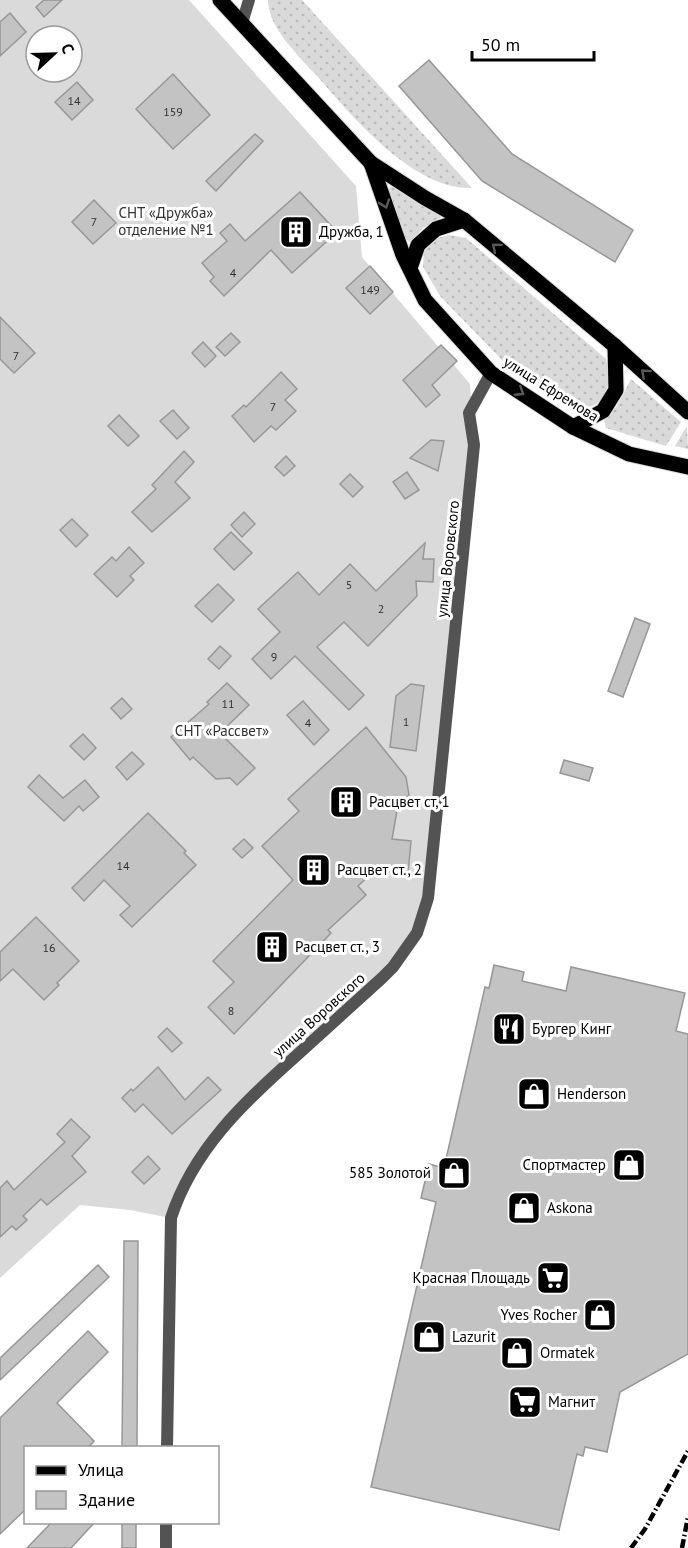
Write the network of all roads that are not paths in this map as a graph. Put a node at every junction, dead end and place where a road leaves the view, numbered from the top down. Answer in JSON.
{"nodes":[{"id":1,"x":220,"y":0,"type":"edge"},
{"id":2,"x":249,"y":0,"type":"edge"},
{"id":3,"x":242,"y":23,"type":"junction"},
{"id":4,"x":371,"y":163,"type":"junction"},
{"id":5,"x":464,"y":220,"type":"junction"},
{"id":6,"x":410,"y":268,"type":"junction"},
{"id":7,"x":615,"y":346,"type":"junction"},
{"id":8,"x":491,"y":373,"type":"junction"},
{"id":9,"x":688,"y":412,"type":"edge"},
{"id":10,"x":573,"y":427,"type":"junction"},
{"id":11,"x":688,"y":467,"type":"edge"},
{"id":12,"x":167,"y":1446,"type":"edge"},
{"id":13,"x":166,"y":1524,"type":"edge"},
{"id":14,"x":166,"y":1548,"type":"edge"}],
"edges":[{"from":1,"to":3,"type":"main road","name":"улица Ефремова"},
{"from":2,"to":3,"type":"street"},
{"from":3,"to":4,"type":"main road","name":"улица Ефремова"},
{"from":4,"to":5,"type":"main road","name":"улица Ефремова"},
{"from":4,"to":6,"type":"main road","name":"улица Ефремова","one_way":true},
{"from":5,"to":6,"type":"main road"},
{"from":7,"to":5,"type":"main road","name":"улица Ефремова","one_way":true},
{"from":6,"to":8,"type":"main road","name":"улица Ефремова"},
{"from":9,"to":7,"type":"main road","name":"улица Ефремова","one_way":true},
{"from":7,"to":10,"type":"main road"},
{"from":8,"to":10,"type":"main road","name":"улица Ефремова","one_way":true},
{"from":8,"to":12,"type":"street","name":"улица Воровского"},
{"from":10,"to":11,"type":"main road","name":"улица Ефремова"},
{"from":13,"to":14,"type":"street"}]}
